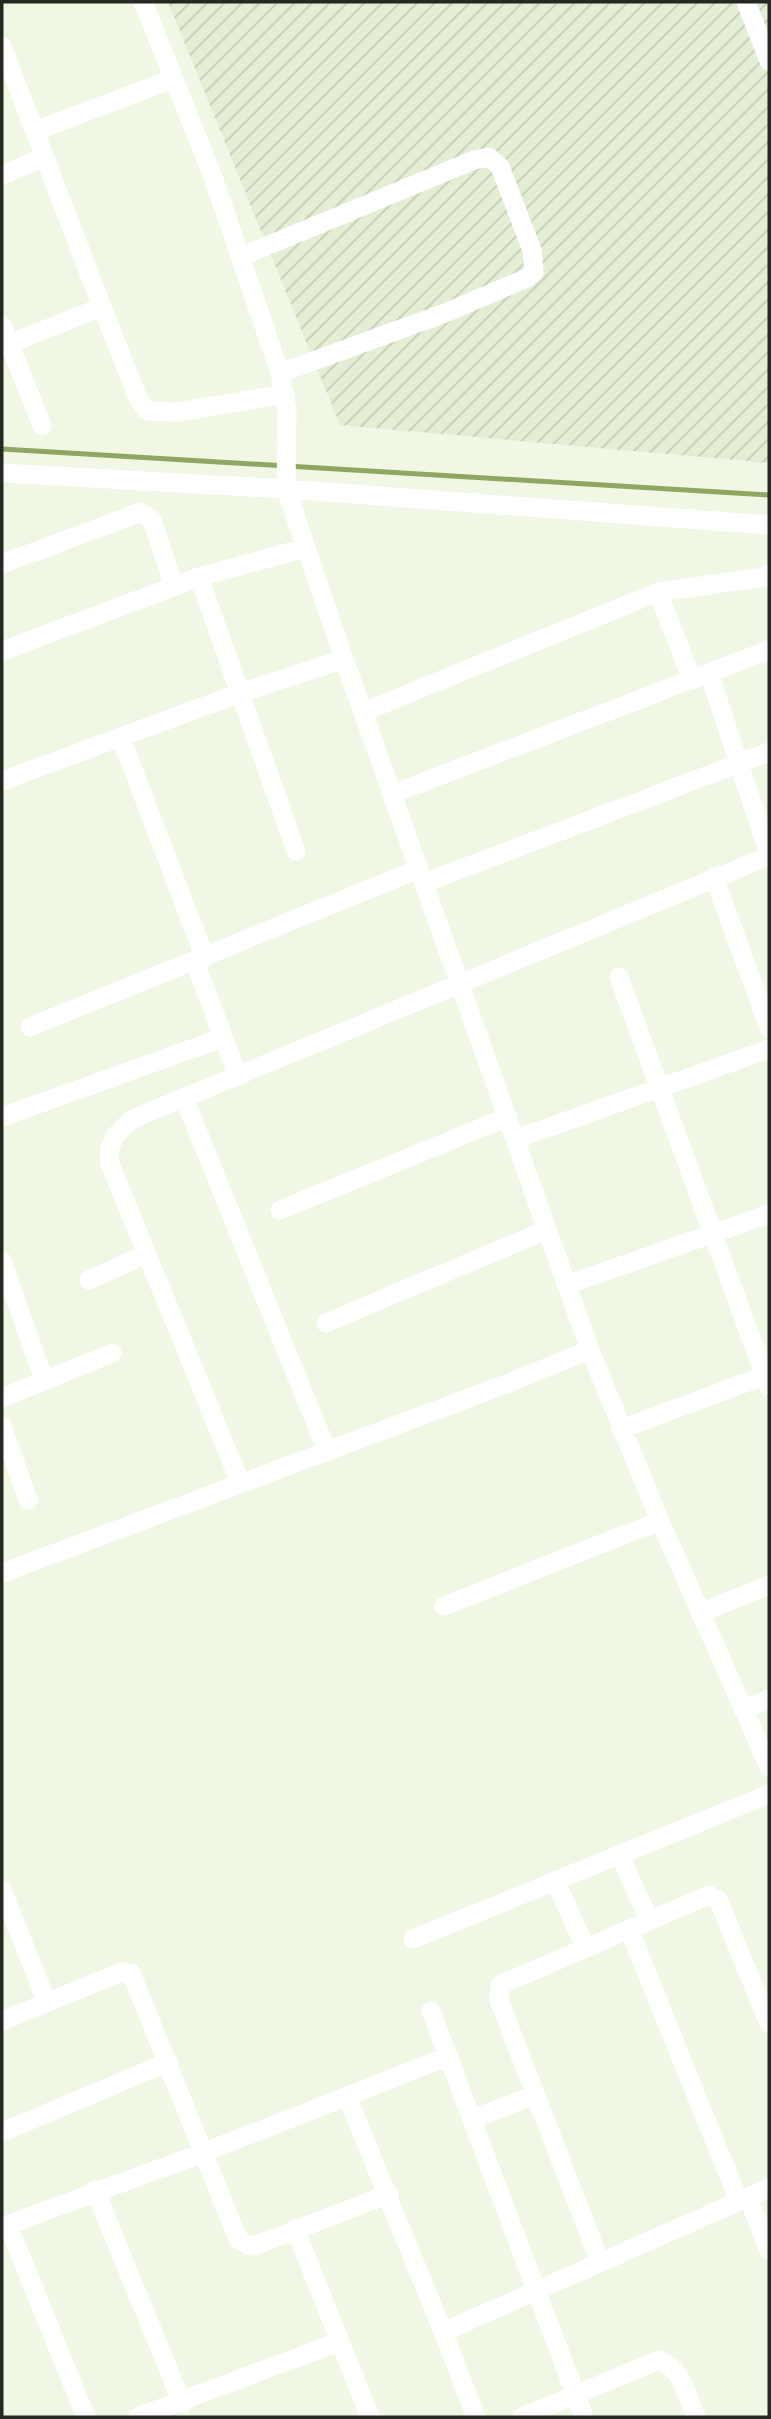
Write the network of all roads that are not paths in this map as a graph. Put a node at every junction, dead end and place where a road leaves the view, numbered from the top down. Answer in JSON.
{"nodes":[{"id":1,"x":144,"y":2,"type":"edge"},
{"id":2,"x":746,"y":2,"type":"edge"},
{"id":3,"x":2,"y":46,"type":"edge"},
{"id":4,"x":769,"y":61,"type":"edge"},
{"id":5,"x":173,"y":79,"type":"junction"},
{"id":6,"x":35,"y":131,"type":"junction"},
{"id":7,"x":44,"y":157,"type":"junction"},
{"id":8,"x":2,"y":175,"type":"edge"},
{"id":9,"x":240,"y":257,"type":"junction"},
{"id":10,"x":102,"y":307,"type":"junction"},
{"id":11,"x":2,"y":325,"type":"edge"},
{"id":12,"x":6,"y":346,"type":"edge"},
{"id":13,"x":280,"y":373,"type":"junction"},
{"id":14,"x":285,"y":394,"type":"junction"},
{"id":15,"x":42,"y":426,"type":"dead end"},
{"id":16,"x":2,"y":473,"type":"edge"},
{"id":17,"x":286,"y":485,"type":"junction"},
{"id":18,"x":769,"y":526,"type":"edge"},
{"id":19,"x":304,"y":548,"type":"junction"},
{"id":20,"x":2,"y":564,"type":"edge"},
{"id":21,"x":199,"y":577,"type":"junction"},
{"id":22,"x":768,"y":580,"type":"edge"},
{"id":23,"x":174,"y":586,"type":"junction"},
{"id":24,"x":658,"y":593,"type":"junction"},
{"id":25,"x":769,"y":650,"type":"edge"},
{"id":26,"x":2,"y":651,"type":"edge"},
{"id":27,"x":344,"y":659,"type":"junction"},
{"id":28,"x":701,"y":676,"type":"junction"},
{"id":29,"x":240,"y":693,"type":"junction"},
{"id":30,"x":363,"y":712,"type":"junction"},
{"id":31,"x":121,"y":738,"type":"junction"},
{"id":32,"x":769,"y":752,"type":"edge"},
{"id":33,"x":739,"y":763,"type":"junction"},
{"id":34,"x":2,"y":781,"type":"edge"},
{"id":35,"x":392,"y":794,"type":"junction"},
{"id":36,"x":296,"y":851,"type":"dead end"},
{"id":37,"x":769,"y":855,"type":"edge"},
{"id":38,"x":422,"y":876,"type":"junction"},
{"id":39,"x":713,"y":877,"type":"junction"},
{"id":40,"x":200,"y":960,"type":"junction"},
{"id":41,"x":619,"y":977,"type":"dead end"},
{"id":42,"x":460,"y":983,"type":"junction"},
{"id":43,"x":30,"y":1027,"type":"dead end"},
{"id":44,"x":769,"y":1028,"type":"edge"},
{"id":45,"x":222,"y":1038,"type":"junction"},
{"id":46,"x":769,"y":1049,"type":"edge"},
{"id":47,"x":238,"y":1076,"type":"junction"},
{"id":48,"x":657,"y":1087,"type":"junction"},
{"id":49,"x":184,"y":1098,"type":"junction"},
{"id":50,"x":2,"y":1117,"type":"edge"},
{"id":51,"x":508,"y":1118,"type":"junction"},
{"id":52,"x":516,"y":1139,"type":"junction"},
{"id":53,"x":280,"y":1210,"type":"dead end"},
{"id":54,"x":769,"y":1214,"type":"edge"},
{"id":55,"x":546,"y":1230,"type":"junction"},
{"id":56,"x":713,"y":1235,"type":"junction"},
{"id":57,"x":146,"y":1254,"type":"junction"},
{"id":58,"x":2,"y":1261,"type":"edge"},
{"id":59,"x":89,"y":1280,"type":"dead end"},
{"id":60,"x":566,"y":1285,"type":"junction"},
{"id":61,"x":326,"y":1323,"type":"dead end"},
{"id":62,"x":590,"y":1349,"type":"junction"},
{"id":63,"x":112,"y":1353,"type":"dead end"},
{"id":64,"x":768,"y":1379,"type":"edge"},
{"id":65,"x":44,"y":1380,"type":"junction"},
{"id":66,"x":2,"y":1398,"type":"edge"},
{"id":67,"x":2,"y":1426,"type":"edge"},
{"id":68,"x":621,"y":1429,"type":"junction"},
{"id":69,"x":327,"y":1451,"type":"junction"},
{"id":70,"x":240,"y":1482,"type":"junction"},
{"id":71,"x":28,"y":1500,"type":"dead end"},
{"id":72,"x":660,"y":1521,"type":"junction"},
{"id":73,"x":2,"y":1573,"type":"edge"},
{"id":74,"x":769,"y":1586,"type":"edge"},
{"id":75,"x":444,"y":1606,"type":"dead end"},
{"id":76,"x":699,"y":1613,"type":"junction"},
{"id":77,"x":769,"y":1699,"type":"edge"},
{"id":78,"x":743,"y":1710,"type":"junction"},
{"id":79,"x":769,"y":1768,"type":"edge"},
{"id":80,"x":769,"y":1794,"type":"edge"},
{"id":81,"x":620,"y":1855,"type":"junction"},
{"id":82,"x":555,"y":1880,"type":"junction"},
{"id":83,"x":2,"y":1890,"type":"edge"},
{"id":84,"x":649,"y":1920,"type":"junction"},
{"id":85,"x":629,"y":1929,"type":"junction"},
{"id":86,"x":413,"y":1939,"type":"dead end"},
{"id":87,"x":585,"y":1947,"type":"junction"},
{"id":88,"x":47,"y":2003,"type":"junction"},
{"id":89,"x":432,"y":2011,"type":"dead end"},
{"id":90,"x":2,"y":2021,"type":"edge"},
{"id":91,"x":769,"y":2024,"type":"edge"},
{"id":92,"x":449,"y":2056,"type":"junction"},
{"id":93,"x":169,"y":2062,"type":"junction"},
{"id":94,"x":536,"y":2095,"type":"junction"},
{"id":95,"x":347,"y":2096,"type":"junction"},
{"id":96,"x":474,"y":2118,"type":"junction"},
{"id":97,"x":2,"y":2132,"type":"edge"},
{"id":98,"x":205,"y":2152,"type":"junction"},
{"id":99,"x":769,"y":2188,"type":"edge"},
{"id":100,"x":95,"y":2190,"type":"junction"},
{"id":101,"x":389,"y":2194,"type":"junction"},
{"id":102,"x":743,"y":2199,"type":"junction"},
{"id":103,"x":5,"y":2226,"type":"edge"},
{"id":104,"x":295,"y":2228,"type":"junction"},
{"id":105,"x":769,"y":2250,"type":"edge"},
{"id":106,"x":600,"y":2262,"type":"junction"},
{"id":107,"x":539,"y":2291,"type":"junction"},
{"id":108,"x":443,"y":2332,"type":"junction"},
{"id":109,"x":339,"y":2342,"type":"junction"},
{"id":110,"x":576,"y":2395,"type":"junction"},
{"id":111,"x":182,"y":2403,"type":"junction"},
{"id":112,"x":86,"y":2417,"type":"edge"},
{"id":113,"x":138,"y":2417,"type":"edge"},
{"id":114,"x":370,"y":2417,"type":"edge"},
{"id":115,"x":476,"y":2417,"type":"edge"},
{"id":116,"x":522,"y":2417,"type":"edge"},
{"id":117,"x":584,"y":2417,"type":"edge"},
{"id":118,"x":696,"y":2417,"type":"edge"}],
"edges":[{"from":1,"to":5,"type":"street"},
{"from":2,"to":4,"type":"street"},
{"from":3,"to":6,"type":"street"},
{"from":5,"to":6,"type":"street"},
{"from":5,"to":9,"type":"street"},
{"from":6,"to":7,"type":"street"},
{"from":7,"to":8,"type":"street"},
{"from":7,"to":10,"type":"street"},
{"from":9,"to":13,"type":"street"},
{"from":9,"to":13,"type":"street"},
{"from":10,"to":12,"type":"street"},
{"from":10,"to":14,"type":"street"},
{"from":11,"to":12,"type":"street"},
{"from":12,"to":15,"type":"street"},
{"from":13,"to":14,"type":"street"},
{"from":14,"to":17,"type":"street"},
{"from":16,"to":17,"type":"street"},
{"from":17,"to":18,"type":"street"},
{"from":17,"to":19,"type":"street"},
{"from":19,"to":21,"type":"street"},
{"from":19,"to":27,"type":"street"},
{"from":20,"to":23,"type":"street"},
{"from":21,"to":23,"type":"street"},
{"from":21,"to":29,"type":"street"},
{"from":22,"to":24,"type":"street"},
{"from":23,"to":26,"type":"street"},
{"from":24,"to":28,"type":"street"},
{"from":24,"to":30,"type":"street"},
{"from":25,"to":28,"type":"street"},
{"from":27,"to":29,"type":"street"},
{"from":27,"to":30,"type":"street"},
{"from":28,"to":33,"type":"street"},
{"from":28,"to":35,"type":"street"},
{"from":29,"to":31,"type":"street"},
{"from":29,"to":36,"type":"street"},
{"from":30,"to":35,"type":"street"},
{"from":31,"to":34,"type":"street"},
{"from":31,"to":40,"type":"street"},
{"from":32,"to":33,"type":"street"},
{"from":33,"to":37,"type":"street"},
{"from":33,"to":38,"type":"street"},
{"from":35,"to":38,"type":"street"},
{"from":37,"to":39,"type":"street"},
{"from":38,"to":40,"type":"street"},
{"from":38,"to":42,"type":"street"},
{"from":39,"to":42,"type":"street"},
{"from":39,"to":44,"type":"street"},
{"from":40,"to":43,"type":"street"},
{"from":40,"to":45,"type":"street"},
{"from":41,"to":48,"type":"street"},
{"from":42,"to":47,"type":"street"},
{"from":42,"to":51,"type":"street"},
{"from":45,"to":47,"type":"street"},
{"from":45,"to":50,"type":"street"},
{"from":46,"to":48,"type":"street"},
{"from":47,"to":49,"type":"street"},
{"from":48,"to":52,"type":"street"},
{"from":48,"to":56,"type":"street"},
{"from":49,"to":57,"type":"street"},
{"from":49,"to":69,"type":"street"},
{"from":51,"to":52,"type":"street"},
{"from":51,"to":53,"type":"street"},
{"from":52,"to":55,"type":"street"},
{"from":54,"to":56,"type":"street"},
{"from":55,"to":60,"type":"street"},
{"from":55,"to":61,"type":"street"},
{"from":56,"to":60,"type":"street"},
{"from":56,"to":64,"type":"street"},
{"from":57,"to":59,"type":"street"},
{"from":57,"to":70,"type":"street"},
{"from":58,"to":65,"type":"street"},
{"from":60,"to":62,"type":"street"},
{"from":62,"to":68,"type":"street"},
{"from":62,"to":69,"type":"street"},
{"from":63,"to":65,"type":"street"},
{"from":64,"to":68,"type":"street"},
{"from":65,"to":66,"type":"street"},
{"from":67,"to":71,"type":"street"},
{"from":68,"to":72,"type":"street"},
{"from":69,"to":70,"type":"street"},
{"from":70,"to":73,"type":"street"},
{"from":72,"to":75,"type":"street"},
{"from":72,"to":76,"type":"street"},
{"from":74,"to":76,"type":"street"},
{"from":76,"to":78,"type":"street"},
{"from":77,"to":78,"type":"street"},
{"from":78,"to":79,"type":"street"},
{"from":80,"to":81,"type":"street"},
{"from":81,"to":82,"type":"street"},
{"from":81,"to":84,"type":"street"},
{"from":82,"to":86,"type":"street"},
{"from":82,"to":87,"type":"street"},
{"from":83,"to":88,"type":"street"},
{"from":84,"to":85,"type":"street"},
{"from":84,"to":91,"type":"street"},
{"from":85,"to":87,"type":"street"},
{"from":85,"to":102,"type":"street"},
{"from":87,"to":94,"type":"street"},
{"from":88,"to":90,"type":"street"},
{"from":88,"to":93,"type":"street"},
{"from":89,"to":92,"type":"street"},
{"from":92,"to":95,"type":"street"},
{"from":92,"to":96,"type":"street"},
{"from":93,"to":97,"type":"street"},
{"from":93,"to":98,"type":"street"},
{"from":94,"to":96,"type":"street"},
{"from":94,"to":106,"type":"street"},
{"from":95,"to":98,"type":"street"},
{"from":95,"to":101,"type":"street"},
{"from":96,"to":107,"type":"street"},
{"from":98,"to":100,"type":"street"},
{"from":98,"to":104,"type":"street"},
{"from":99,"to":102,"type":"street"},
{"from":100,"to":103,"type":"street"},
{"from":100,"to":111,"type":"street"},
{"from":101,"to":104,"type":"street"},
{"from":101,"to":108,"type":"street"},
{"from":102,"to":105,"type":"street"},
{"from":102,"to":106,"type":"street"},
{"from":103,"to":112,"type":"street"},
{"from":104,"to":109,"type":"street"},
{"from":106,"to":107,"type":"street"},
{"from":107,"to":108,"type":"street"},
{"from":107,"to":110,"type":"street"},
{"from":108,"to":115,"type":"street"},
{"from":109,"to":111,"type":"street"},
{"from":109,"to":114,"type":"street"},
{"from":110,"to":116,"type":"street"},
{"from":110,"to":117,"type":"street"},
{"from":110,"to":118,"type":"street"},
{"from":111,"to":113,"type":"street"}]}
